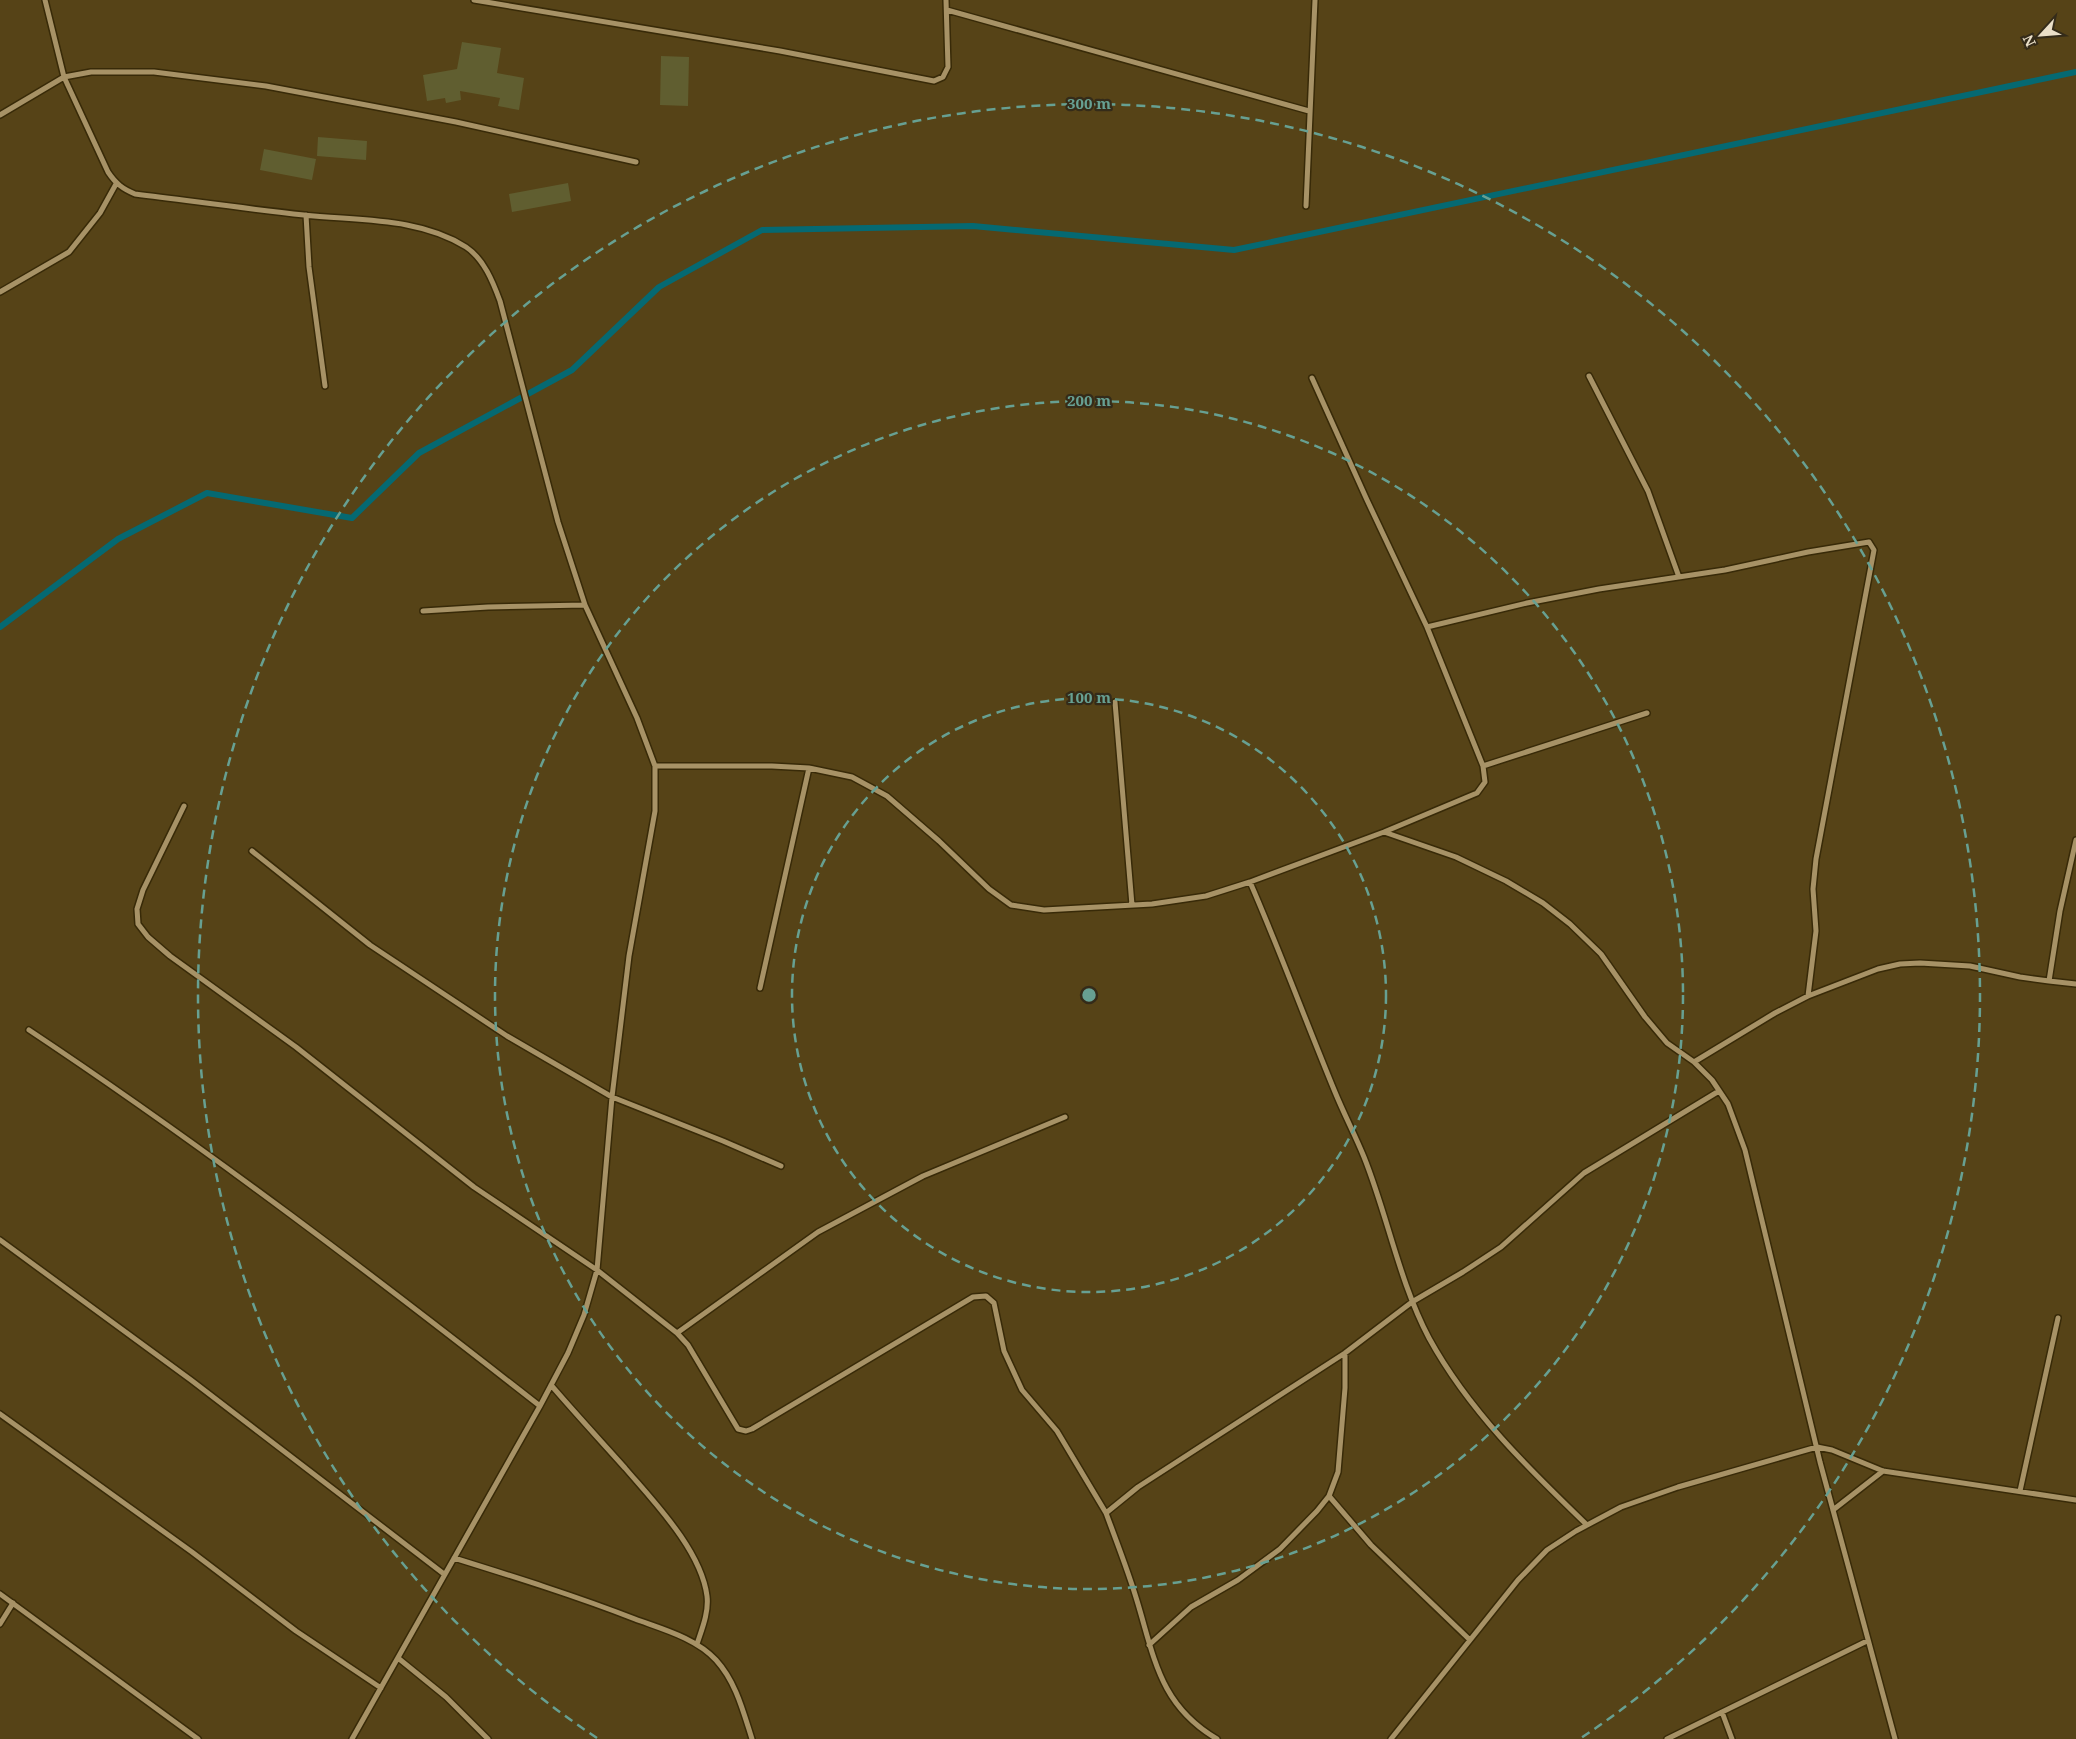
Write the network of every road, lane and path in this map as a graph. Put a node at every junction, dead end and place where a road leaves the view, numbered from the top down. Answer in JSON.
{"nodes":[{"id":1,"x":45,"y":0,"type":"edge"},
{"id":2,"x":474,"y":0,"type":"edge"},
{"id":3,"x":946,"y":0,"type":"edge"},
{"id":4,"x":1316,"y":0,"type":"edge"},
{"id":5,"x":947,"y":10,"type":"junction"},
{"id":6,"x":64,"y":77,"type":"junction"},
{"id":7,"x":1309,"y":111,"type":"junction"},
{"id":8,"x":0,"y":115,"type":"edge"},
{"id":9,"x":636,"y":162,"type":"dead end"},
{"id":10,"x":116,"y":184,"type":"junction"},
{"id":11,"x":1306,"y":206,"type":"dead end"},
{"id":12,"x":306,"y":215,"type":"junction"},
{"id":13,"x":0,"y":292,"type":"edge"},
{"id":14,"x":1589,"y":376,"type":"dead end"},
{"id":15,"x":1312,"y":378,"type":"dead end"},
{"id":16,"x":325,"y":386,"type":"dead end"},
{"id":17,"x":1679,"y":577,"type":"junction"},
{"id":18,"x":585,"y":605,"type":"junction"},
{"id":19,"x":423,"y":611,"type":"dead end"},
{"id":20,"x":1427,"y":627,"type":"junction"},
{"id":21,"x":1116,"y":702,"type":"dead end"},
{"id":22,"x":1647,"y":713,"type":"dead end"},
{"id":23,"x":655,"y":766,"type":"junction"},
{"id":24,"x":1483,"y":766,"type":"junction"},
{"id":25,"x":809,"y":768,"type":"junction"},
{"id":26,"x":184,"y":806,"type":"dead end"},
{"id":27,"x":1384,"y":832,"type":"junction"},
{"id":28,"x":2076,"y":840,"type":"edge"},
{"id":29,"x":252,"y":851,"type":"dead end"},
{"id":30,"x":1250,"y":882,"type":"junction"},
{"id":31,"x":1132,"y":905,"type":"junction"},
{"id":32,"x":2049,"y":981,"type":"junction"},
{"id":33,"x":2076,"y":984,"type":"edge"},
{"id":34,"x":760,"y":988,"type":"dead end"},
{"id":35,"x":1808,"y":996,"type":"junction"},
{"id":36,"x":29,"y":1030,"type":"dead end"},
{"id":37,"x":1694,"y":1062,"type":"junction"},
{"id":38,"x":1719,"y":1091,"type":"junction"},
{"id":39,"x":612,"y":1097,"type":"junction"},
{"id":40,"x":1065,"y":1117,"type":"dead end"},
{"id":41,"x":781,"y":1166,"type":"dead end"},
{"id":42,"x":0,"y":1240,"type":"edge"},
{"id":43,"x":597,"y":1270,"type":"junction"},
{"id":44,"x":1412,"y":1302,"type":"junction"},
{"id":45,"x":2058,"y":1318,"type":"dead end"},
{"id":46,"x":677,"y":1333,"type":"junction"},
{"id":47,"x":1344,"y":1353,"type":"junction"},
{"id":48,"x":551,"y":1385,"type":"junction"},
{"id":49,"x":540,"y":1406,"type":"junction"},
{"id":50,"x":0,"y":1414,"type":"edge"},
{"id":51,"x":1817,"y":1447,"type":"junction"},
{"id":52,"x":1883,"y":1471,"type":"junction"},
{"id":53,"x":2020,"y":1491,"type":"junction"},
{"id":54,"x":1328,"y":1496,"type":"junction"},
{"id":55,"x":2076,"y":1500,"type":"edge"},
{"id":56,"x":1833,"y":1510,"type":"junction"},
{"id":57,"x":1106,"y":1513,"type":"junction"},
{"id":58,"x":1587,"y":1525,"type":"junction"},
{"id":59,"x":454,"y":1558,"type":"junction"},
{"id":60,"x":444,"y":1574,"type":"junction"},
{"id":61,"x":0,"y":1594,"type":"edge"},
{"id":62,"x":13,"y":1604,"type":"junction"},
{"id":63,"x":0,"y":1624,"type":"edge"},
{"id":64,"x":1470,"y":1640,"type":"junction"},
{"id":65,"x":1867,"y":1641,"type":"junction"},
{"id":66,"x":697,"y":1644,"type":"junction"},
{"id":67,"x":1149,"y":1645,"type":"junction"},
{"id":68,"x":398,"y":1658,"type":"junction"},
{"id":69,"x":382,"y":1688,"type":"junction"},
{"id":70,"x":1722,"y":1712,"type":"junction"},
{"id":71,"x":198,"y":1739,"type":"edge"},
{"id":72,"x":352,"y":1739,"type":"edge"},
{"id":73,"x":488,"y":1739,"type":"edge"},
{"id":74,"x":752,"y":1739,"type":"edge"},
{"id":75,"x":1216,"y":1739,"type":"edge"},
{"id":76,"x":1391,"y":1739,"type":"edge"},
{"id":77,"x":1667,"y":1739,"type":"edge"},
{"id":78,"x":1732,"y":1739,"type":"edge"},
{"id":79,"x":1895,"y":1739,"type":"edge"}],
"edges":[{"from":1,"to":6,"type":"street"},
{"from":2,"to":5,"type":"street"},
{"from":3,"to":5,"type":"street"},
{"from":4,"to":7,"type":"street"},
{"from":5,"to":7,"type":"street"},
{"from":6,"to":8,"type":"street"},
{"from":6,"to":9,"type":"street"},
{"from":6,"to":10,"type":"street"},
{"from":7,"to":11,"type":"street"},
{"from":10,"to":12,"type":"street"},
{"from":10,"to":13,"type":"street"},
{"from":12,"to":16,"type":"street"},
{"from":12,"to":18,"type":"street"},
{"from":14,"to":17,"type":"street"},
{"from":15,"to":20,"type":"street"},
{"from":17,"to":20,"type":"street"},
{"from":17,"to":35,"type":"street"},
{"from":18,"to":19,"type":"street"},
{"from":18,"to":23,"type":"street"},
{"from":20,"to":24,"type":"street"},
{"from":21,"to":31,"type":"street"},
{"from":22,"to":24,"type":"street"},
{"from":23,"to":25,"type":"street"},
{"from":23,"to":39,"type":"street"},
{"from":24,"to":27,"type":"street"},
{"from":25,"to":31,"type":"street"},
{"from":25,"to":34,"type":"street"},
{"from":26,"to":43,"type":"street"},
{"from":27,"to":30,"type":"street"},
{"from":27,"to":37,"type":"street"},
{"from":28,"to":32,"type":"street"},
{"from":29,"to":39,"type":"street"},
{"from":30,"to":31,"type":"street"},
{"from":30,"to":44,"type":"street"},
{"from":32,"to":33,"type":"street"},
{"from":32,"to":35,"type":"street"},
{"from":35,"to":37,"type":"street"},
{"from":36,"to":49,"type":"street"},
{"from":37,"to":38,"type":"street"},
{"from":38,"to":44,"type":"street"},
{"from":38,"to":51,"type":"street"},
{"from":39,"to":41,"type":"street"},
{"from":39,"to":43,"type":"street"},
{"from":40,"to":46,"type":"street"},
{"from":42,"to":60,"type":"street"},
{"from":43,"to":46,"type":"street"},
{"from":43,"to":48,"type":"street"},
{"from":44,"to":47,"type":"street"},
{"from":44,"to":58,"type":"street"},
{"from":45,"to":53,"type":"street"},
{"from":46,"to":57,"type":"street"},
{"from":47,"to":54,"type":"street"},
{"from":47,"to":57,"type":"street"},
{"from":48,"to":49,"type":"street"},
{"from":48,"to":66,"type":"street"},
{"from":49,"to":59,"type":"street"},
{"from":50,"to":69,"type":"street"},
{"from":51,"to":52,"type":"street"},
{"from":51,"to":56,"type":"street"},
{"from":51,"to":58,"type":"street"},
{"from":52,"to":53,"type":"street"},
{"from":52,"to":56,"type":"street"},
{"from":53,"to":55,"type":"street"},
{"from":54,"to":64,"type":"street"},
{"from":54,"to":67,"type":"street"},
{"from":56,"to":65,"type":"street"},
{"from":57,"to":67,"type":"street"},
{"from":58,"to":64,"type":"street"},
{"from":59,"to":60,"type":"street"},
{"from":59,"to":66,"type":"street"},
{"from":60,"to":68,"type":"street"},
{"from":61,"to":62,"type":"street"},
{"from":62,"to":63,"type":"street"},
{"from":62,"to":71,"type":"street"},
{"from":64,"to":76,"type":"street"},
{"from":65,"to":70,"type":"street"},
{"from":65,"to":79,"type":"street"},
{"from":66,"to":74,"type":"street"},
{"from":67,"to":75,"type":"street"},
{"from":68,"to":69,"type":"street"},
{"from":68,"to":73,"type":"street"},
{"from":69,"to":72,"type":"street"},
{"from":70,"to":77,"type":"street"},
{"from":70,"to":78,"type":"street"}]}
